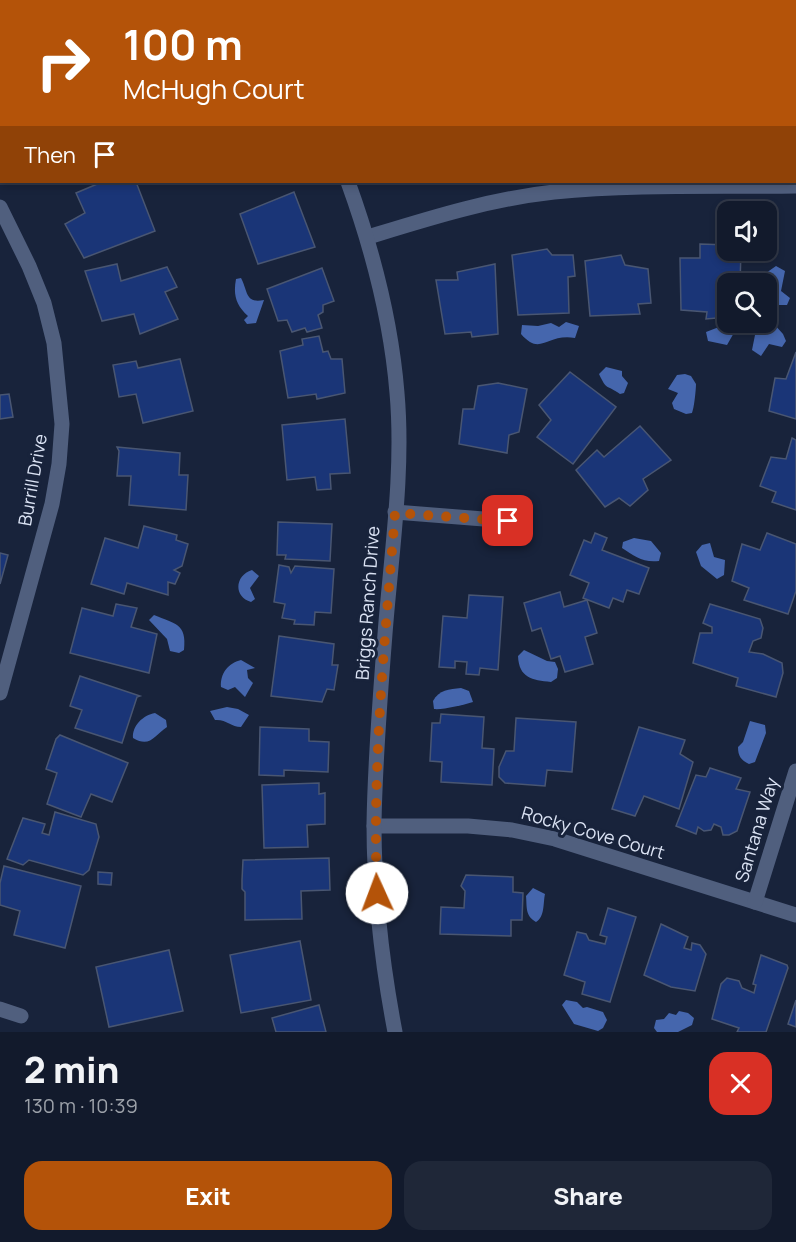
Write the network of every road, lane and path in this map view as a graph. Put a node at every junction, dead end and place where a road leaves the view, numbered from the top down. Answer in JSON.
{"nodes":[{"id":1,"x":348,"y":183,"type":"edge"},
{"id":2,"x":796,"y":186,"type":"edge"},
{"id":3,"x":0,"y":207,"type":"edge"},
{"id":4,"x":368,"y":237,"type":"junction"},
{"id":5,"x":395,"y":513,"type":"junction"},
{"id":6,"x":508,"y":521,"type":"dead end"},
{"id":7,"x":0,"y":693,"type":"edge"},
{"id":8,"x":796,"y":771,"type":"edge"},
{"id":9,"x":374,"y":826,"type":"junction"},
{"id":10,"x":755,"y":902,"type":"junction"},
{"id":11,"x":796,"y":915,"type":"edge"},
{"id":12,"x":0,"y":1009,"type":"edge"},
{"id":13,"x":21,"y":1016,"type":"dead end"},
{"id":14,"x":394,"y":1032,"type":"edge"}],
"edges":[{"from":1,"to":4,"type":"street","name":"Briggs Ranch Drive"},
{"from":2,"to":4,"type":"street"},
{"from":3,"to":7,"type":"street","name":"Burrill Drive"},
{"from":4,"to":5,"type":"street","name":"Briggs Ranch Drive"},
{"from":5,"to":6,"type":"street"},
{"from":5,"to":9,"type":"street","name":"Briggs Ranch Drive"},
{"from":8,"to":10,"type":"street","name":"Santana Way"},
{"from":9,"to":10,"type":"street","name":"Rocky Cove Court"},
{"from":9,"to":14,"type":"street","name":"Briggs Ranch Drive"},
{"from":10,"to":11,"type":"street","name":"Rocky Cove Court"},
{"from":12,"to":13,"type":"street"}]}
